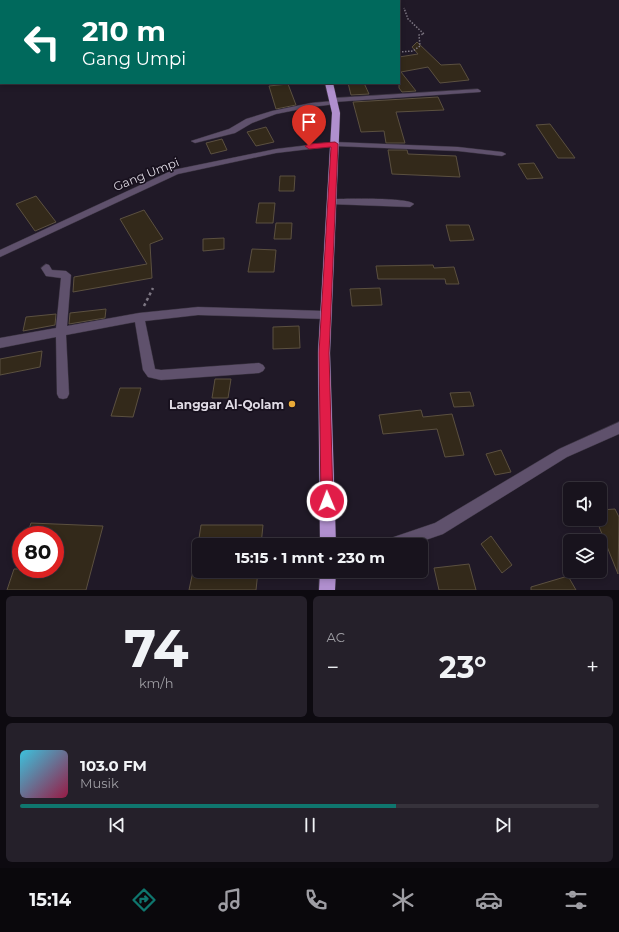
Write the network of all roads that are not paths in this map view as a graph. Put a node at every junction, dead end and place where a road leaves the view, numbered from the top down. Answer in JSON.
{"nodes":[{"id":1,"x":329,"y":84,"type":"edge"},
{"id":2,"x":478,"y":91,"type":"dead end"},
{"id":3,"x":334,"y":101,"type":"junction"},
{"id":4,"x":195,"y":141,"type":"dead end"},
{"id":5,"x":335,"y":144,"type":"junction"},
{"id":6,"x":502,"y":154,"type":"dead end"},
{"id":7,"x":332,"y":202,"type":"junction"},
{"id":8,"x":410,"y":204,"type":"dead end"},
{"id":9,"x":0,"y":254,"type":"edge"},
{"id":10,"x":46,"y":268,"type":"dead end"},
{"id":11,"x":325,"y":315,"type":"junction"},
{"id":12,"x":139,"y":317,"type":"junction"},
{"id":13,"x":61,"y":333,"type":"junction"},
{"id":14,"x":0,"y":343,"type":"edge"},
{"id":15,"x":259,"y":368,"type":"dead end"},
{"id":16,"x":63,"y":394,"type":"dead end"},
{"id":17,"x":619,"y":428,"type":"edge"},
{"id":18,"x":328,"y":538,"type":"edge"},
{"id":19,"x":411,"y":538,"type":"edge"},
{"id":20,"x":328,"y":578,"type":"edge"},
{"id":21,"x":327,"y":590,"type":"edge"}],
"edges":[{"from":1,"to":3,"type":"highway"},
{"from":2,"to":3,"type":"lane"},
{"from":3,"to":4,"type":"street"},
{"from":3,"to":5,"type":"highway"},
{"from":5,"to":6,"type":"street","name":"Gang Umpi"},
{"from":5,"to":7,"type":"highway"},
{"from":5,"to":9,"type":"street","name":"Gang Umpi"},
{"from":7,"to":8,"type":"street"},
{"from":7,"to":11,"type":"highway"},
{"from":10,"to":13,"type":"street"},
{"from":11,"to":12,"type":"street"},
{"from":11,"to":18,"type":"highway"},
{"from":12,"to":13,"type":"street"},
{"from":12,"to":15,"type":"street"},
{"from":13,"to":14,"type":"street"},
{"from":13,"to":16,"type":"street"},
{"from":17,"to":19,"type":"street"},
{"from":20,"to":21,"type":"highway"}]}
